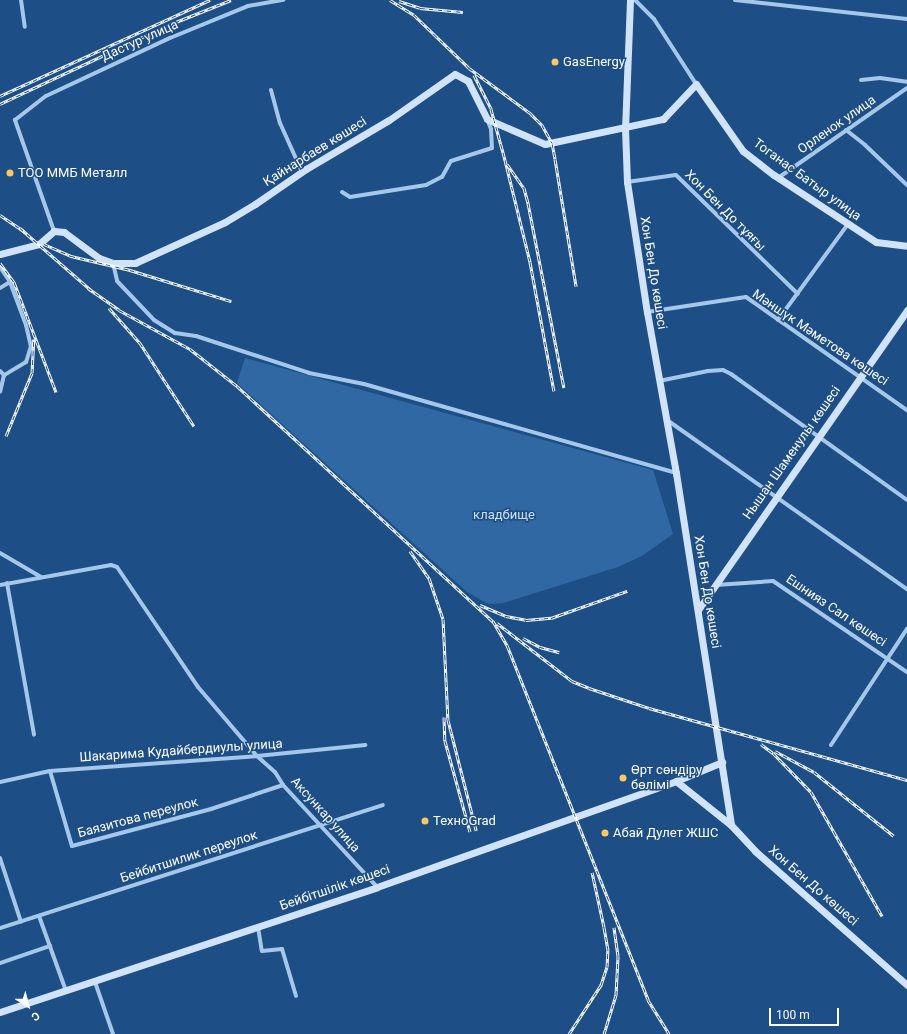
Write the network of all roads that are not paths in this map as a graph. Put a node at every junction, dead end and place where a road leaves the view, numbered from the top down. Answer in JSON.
{"nodes":[{"id":1,"x":20,"y":0,"type":"edge"},
{"id":2,"x":283,"y":0,"type":"edge"},
{"id":3,"x":630,"y":0,"type":"edge"},
{"id":4,"x":635,"y":0,"type":"edge"},
{"id":5,"x":735,"y":0,"type":"edge"},
{"id":6,"x":907,"y":19,"type":"edge"},
{"id":7,"x":25,"y":26,"type":"dead end"},
{"id":8,"x":860,"y":80,"type":"dead end"},
{"id":9,"x":907,"y":82,"type":"edge"},
{"id":10,"x":696,"y":84,"type":"junction"},
{"id":11,"x":907,"y":88,"type":"edge"},
{"id":12,"x":271,"y":90,"type":"dead end"},
{"id":13,"x":487,"y":119,"type":"junction"},
{"id":14,"x":626,"y":128,"type":"junction"},
{"id":15,"x":846,"y":130,"type":"junction"},
{"id":16,"x":302,"y":172,"type":"junction"},
{"id":17,"x":778,"y":178,"type":"junction"},
{"id":18,"x":627,"y":182,"type":"junction"},
{"id":19,"x":907,"y":185,"type":"edge"},
{"id":20,"x":342,"y":192,"type":"dead end"},
{"id":21,"x":848,"y":224,"type":"junction"},
{"id":22,"x":54,"y":231,"type":"junction"},
{"id":23,"x":907,"y":246,"type":"edge"},
{"id":24,"x":0,"y":254,"type":"edge"},
{"id":25,"x":113,"y":263,"type":"junction"},
{"id":26,"x":0,"y":267,"type":"edge"},
{"id":27,"x":10,"y":282,"type":"junction"},
{"id":28,"x":0,"y":288,"type":"edge"},
{"id":29,"x":798,"y":294,"type":"junction"},
{"id":30,"x":907,"y":310,"type":"edge"},
{"id":31,"x":647,"y":312,"type":"junction"},
{"id":32,"x":778,"y":320,"type":"junction"},
{"id":33,"x":905,"y":320,"type":"edge"},
{"id":34,"x":0,"y":371,"type":"edge"},
{"id":35,"x":4,"y":375,"type":"junction"},
{"id":36,"x":860,"y":377,"type":"junction"},
{"id":37,"x":659,"y":381,"type":"junction"},
{"id":38,"x":0,"y":392,"type":"edge"},
{"id":39,"x":907,"y":410,"type":"edge"},
{"id":40,"x":667,"y":420,"type":"junction"},
{"id":41,"x":818,"y":436,"type":"junction"},
{"id":42,"x":676,"y":473,"type":"junction"},
{"id":43,"x":776,"y":497,"type":"junction"},
{"id":44,"x":907,"y":500,"type":"edge"},
{"id":45,"x":0,"y":553,"type":"edge"},
{"id":46,"x":42,"y":577,"type":"junction"},
{"id":47,"x":7,"y":583,"type":"junction"},
{"id":48,"x":0,"y":585,"type":"edge"},
{"id":49,"x":715,"y":585,"type":"junction"},
{"id":50,"x":907,"y":589,"type":"edge"},
{"id":51,"x":698,"y":610,"type":"junction"},
{"id":52,"x":907,"y":629,"type":"edge"},
{"id":53,"x":888,"y":658,"type":"junction"},
{"id":54,"x":907,"y":672,"type":"edge"},
{"id":55,"x":34,"y":735,"type":"dead end"},
{"id":56,"x":831,"y":745,"type":"dead end"},
{"id":57,"x":365,"y":746,"type":"dead end"},
{"id":58,"x":257,"y":756,"type":"junction"},
{"id":59,"x":722,"y":762,"type":"junction"},
{"id":60,"x":50,"y":771,"type":"junction"},
{"id":61,"x":676,"y":781,"type":"junction"},
{"id":62,"x":0,"y":782,"type":"edge"},
{"id":63,"x":283,"y":785,"type":"junction"},
{"id":64,"x":384,"y":805,"type":"dead end"},
{"id":65,"x":320,"y":825,"type":"junction"},
{"id":66,"x":731,"y":825,"type":"junction"},
{"id":67,"x":0,"y":858,"type":"edge"},
{"id":68,"x":377,"y":887,"type":"junction"},
{"id":69,"x":39,"y":916,"type":"junction"},
{"id":70,"x":21,"y":922,"type":"junction"},
{"id":71,"x":258,"y":927,"type":"junction"},
{"id":72,"x":0,"y":928,"type":"edge"},
{"id":73,"x":50,"y":946,"type":"junction"},
{"id":74,"x":0,"y":963,"type":"edge"},
{"id":75,"x":95,"y":982,"type":"junction"},
{"id":76,"x":907,"y":984,"type":"edge"},
{"id":77,"x":66,"y":992,"type":"junction"},
{"id":78,"x":296,"y":996,"type":"dead end"},
{"id":79,"x":0,"y":1012,"type":"edge"},
{"id":80,"x":113,"y":1034,"type":"edge"}],
"edges":[{"from":1,"to":7,"type":"street"},
{"from":2,"to":22,"type":"street","name":"Дастур улица"},
{"from":3,"to":14,"type":"street","name":"Хон Бен До көшесі"},
{"from":4,"to":10,"type":"street","name":"Тоганас Батыр улица"},
{"from":5,"to":6,"type":"street"},
{"from":8,"to":9,"type":"street"},
{"from":10,"to":14,"type":"street"},
{"from":10,"to":17,"type":"street","name":"Тоганас Батыр улица"},
{"from":11,"to":15,"type":"street","name":"Орленок улица"},
{"from":12,"to":16,"type":"street"},
{"from":13,"to":14,"type":"street"},
{"from":13,"to":16,"type":"street","name":"Қайнарбаев көшесі"},
{"from":13,"to":20,"type":"street"},
{"from":14,"to":18,"type":"street","name":"Хон Бен До көшесі"},
{"from":15,"to":17,"type":"street","name":"Орленок улица"},
{"from":15,"to":19,"type":"street"},
{"from":16,"to":25,"type":"street","name":"Қайнарбаев көшесі"},
{"from":17,"to":21,"type":"street","name":"Тоганас Батыр улица"},
{"from":18,"to":29,"type":"street","name":"Хон Бен До тұяғы"},
{"from":18,"to":31,"type":"street","name":"Хон Бен До көшесі"},
{"from":21,"to":23,"type":"street","name":"Тоганас Батыр улица"},
{"from":21,"to":29,"type":"street"},
{"from":22,"to":24,"type":"street"},
{"from":22,"to":25,"type":"street","name":"Қайнарбаев көшесі"},
{"from":25,"to":42,"type":"street"},
{"from":26,"to":27,"type":"street"},
{"from":27,"to":28,"type":"street"},
{"from":27,"to":35,"type":"street"},
{"from":29,"to":32,"type":"street"},
{"from":30,"to":33,"type":"street","name":"Нышан Шаменулы көшесі"},
{"from":31,"to":32,"type":"street","name":"Мәншүк Мәметова көшесі"},
{"from":31,"to":37,"type":"street","name":"Хон Бен До көшесі"},
{"from":32,"to":36,"type":"street","name":"Мәншүк Мәметова көшесі"},
{"from":33,"to":36,"type":"street","name":"Нышан Шаменулы көшесі"},
{"from":34,"to":35,"type":"street"},
{"from":35,"to":38,"type":"street"},
{"from":36,"to":39,"type":"street","name":"Мәншүк Мәметова көшесі"},
{"from":36,"to":41,"type":"street","name":"Нышан Шаменулы көшесі"},
{"from":37,"to":40,"type":"street","name":"Хон Бен До көшесі"},
{"from":37,"to":41,"type":"street"},
{"from":40,"to":42,"type":"street","name":"Хон Бен До көшесі"},
{"from":40,"to":43,"type":"street"},
{"from":41,"to":43,"type":"street","name":"Нышан Шаменулы көшесі"},
{"from":41,"to":44,"type":"street"},
{"from":42,"to":51,"type":"street","name":"Хон Бен До көшесі"},
{"from":43,"to":49,"type":"street","name":"Нышан Шаменулы көшесі"},
{"from":43,"to":50,"type":"street"},
{"from":45,"to":46,"type":"street"},
{"from":46,"to":47,"type":"street"},
{"from":46,"to":58,"type":"street","name":"Аксункар улица"},
{"from":47,"to":48,"type":"street"},
{"from":47,"to":55,"type":"street"},
{"from":49,"to":51,"type":"street","name":"Нышан Шаменулы көшесі"},
{"from":49,"to":53,"type":"street","name":"Ешнияз Сал көшесі"},
{"from":51,"to":59,"type":"street","name":"Хон Бен До көшесі"},
{"from":52,"to":53,"type":"street"},
{"from":53,"to":54,"type":"street","name":"Ешнияз Сал көшесі"},
{"from":53,"to":56,"type":"street"},
{"from":57,"to":58,"type":"street","name":"Шакарима Кудайбердиулы улица"},
{"from":58,"to":60,"type":"street","name":"Шакарима Кудайбердиулы улица"},
{"from":58,"to":63,"type":"street","name":"Аксункар улица"},
{"from":59,"to":61,"type":"street","name":"Бейбітшілік көшесі"},
{"from":59,"to":66,"type":"street","name":"Хон Бен До көшесі"},
{"from":60,"to":62,"type":"street","name":"Шакарима Кудайбердиулы улица"},
{"from":60,"to":63,"type":"street","name":"Баязитова переулок"},
{"from":61,"to":66,"type":"street"},
{"from":61,"to":68,"type":"street","name":"Бейбітшілік көшесі"},
{"from":63,"to":65,"type":"street","name":"Аксункар улица"},
{"from":64,"to":65,"type":"street","name":"Бейбитшилик переулок"},
{"from":65,"to":68,"type":"street","name":"Аксункар улица"},
{"from":65,"to":69,"type":"street","name":"Бейбитшилик переулок"},
{"from":66,"to":76,"type":"street","name":"Хон Бен До көшесі"},
{"from":67,"to":70,"type":"street"},
{"from":68,"to":71,"type":"street","name":"Бейбітшілік көшесі"},
{"from":69,"to":70,"type":"street","name":"Бейбитшилик переулок"},
{"from":69,"to":73,"type":"street"},
{"from":70,"to":72,"type":"street","name":"Бейбитшилик переулок"},
{"from":71,"to":75,"type":"street","name":"Бейбітшілік көшесі"},
{"from":71,"to":78,"type":"street"},
{"from":73,"to":74,"type":"street"},
{"from":73,"to":77,"type":"street"},
{"from":75,"to":77,"type":"street","name":"Бейбітшілік көшесі"},
{"from":75,"to":80,"type":"street"},
{"from":77,"to":79,"type":"street","name":"Бейбітшілік көшесі"}]}
